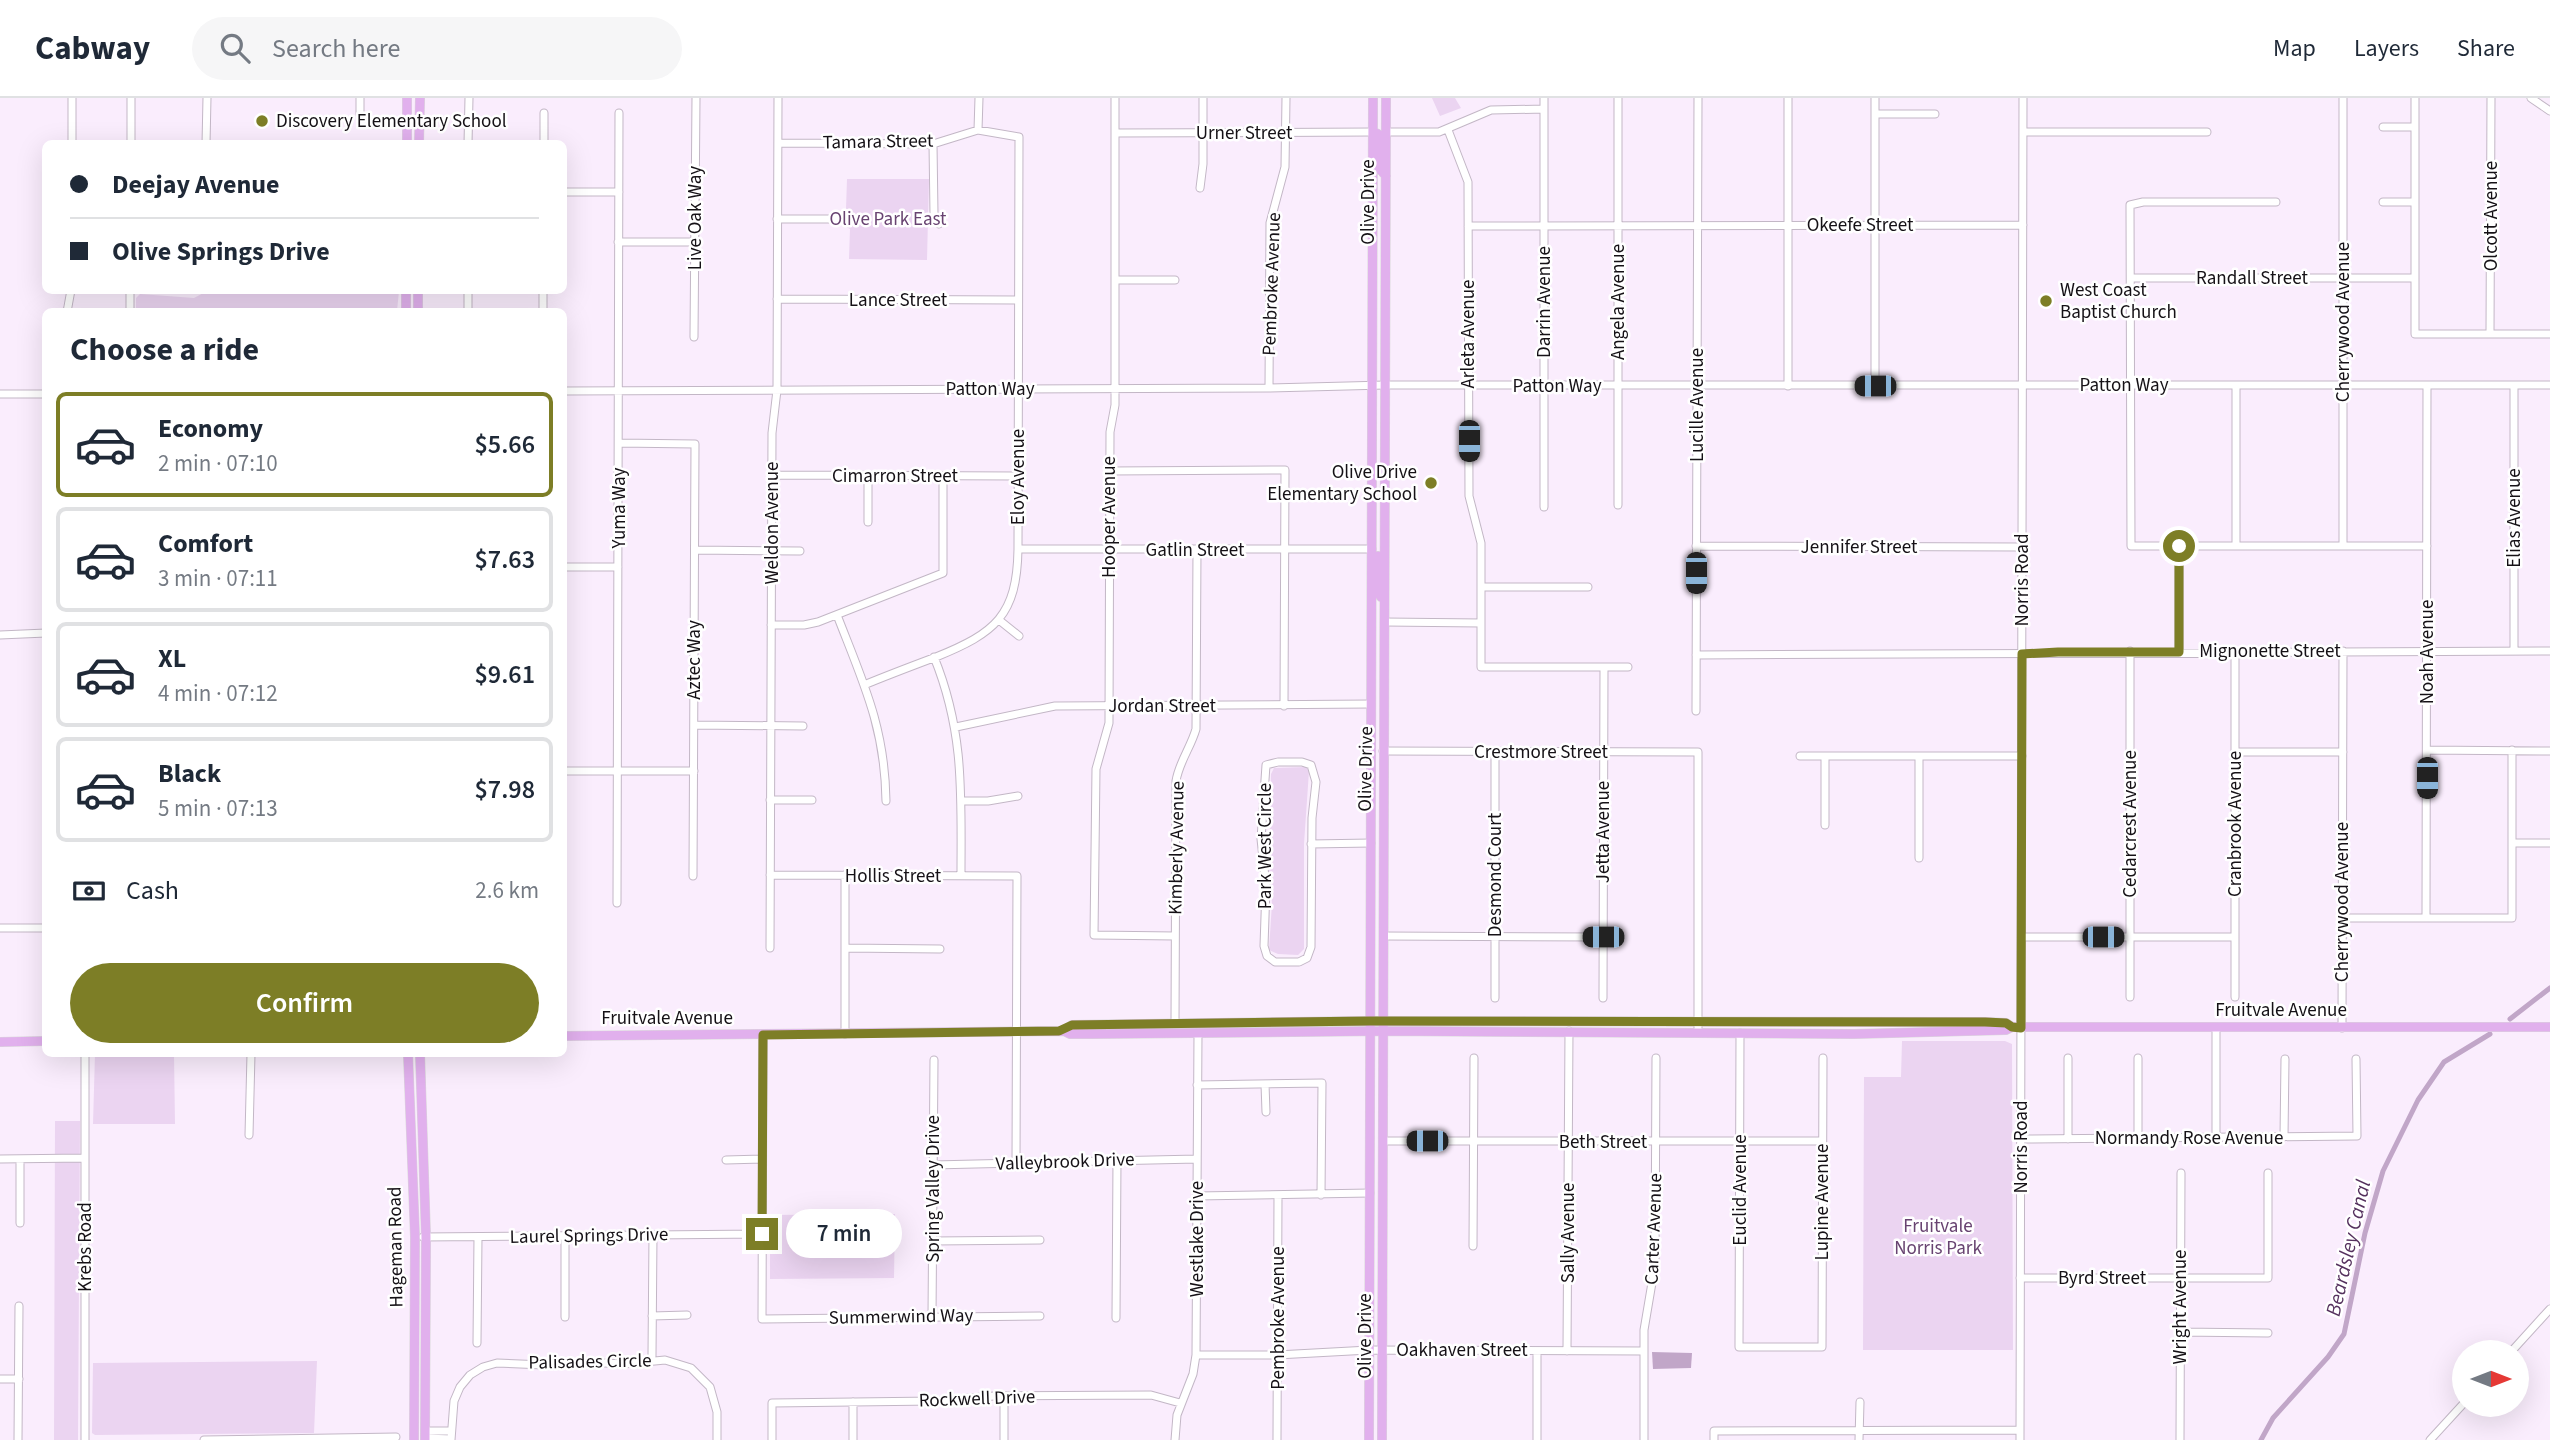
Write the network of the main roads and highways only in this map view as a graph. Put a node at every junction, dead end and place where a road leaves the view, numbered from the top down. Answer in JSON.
{"nodes":[{"id":1,"x":407,"y":98,"type":"edge"},
{"id":2,"x":414,"y":98,"type":"edge"},
{"id":3,"x":420,"y":98,"type":"edge"},
{"id":4,"x":1374,"y":98,"type":"edge"},
{"id":5,"x":1386,"y":98,"type":"edge"},
{"id":6,"x":419,"y":121,"type":"junction"},
{"id":7,"x":1373,"y":132,"type":"junction"},
{"id":8,"x":1386,"y":132,"type":"junction"},
{"id":9,"x":407,"y":140,"type":"edge"},
{"id":10,"x":419,"y":140,"type":"edge"},
{"id":11,"x":1386,"y":176,"type":"junction"},
{"id":12,"x":1372,"y":549,"type":"junction"},
{"id":13,"x":1385,"y":601,"type":"junction"},
{"id":14,"x":1371,"y":704,"type":"junction"},
{"id":15,"x":1383,"y":751,"type":"junction"},
{"id":16,"x":1371,"y":843,"type":"junction"},
{"id":17,"x":1382,"y":885,"type":"junction"},
{"id":18,"x":1370,"y":1021,"type":"junction"},
{"id":19,"x":1384,"y":1021,"type":"junction"},
{"id":20,"x":1882,"y":1021,"type":"junction"},
{"id":21,"x":1175,"y":1024,"type":"junction"},
{"id":22,"x":2550,"y":1027,"type":"edge"},
{"id":23,"x":2016,"y":1028,"type":"junction"},
{"id":24,"x":1064,"y":1031,"type":"junction"},
{"id":25,"x":1384,"y":1031,"type":"junction"},
{"id":26,"x":1370,"y":1032,"type":"junction"},
{"id":27,"x":1882,"y":1033,"type":"junction"},
{"id":28,"x":1146,"y":1034,"type":"junction"},
{"id":29,"x":567,"y":1036,"type":"edge"},
{"id":30,"x":42,"y":1041,"type":"edge"},
{"id":31,"x":0,"y":1042,"type":"edge"},
{"id":32,"x":408,"y":1057,"type":"edge"},
{"id":33,"x":420,"y":1057,"type":"edge"},
{"id":34,"x":410,"y":1115,"type":"junction"},
{"id":35,"x":423,"y":1171,"type":"junction"},
{"id":36,"x":415,"y":1381,"type":"junction"},
{"id":37,"x":425,"y":1436,"type":"edge"},
{"id":38,"x":414,"y":1440,"type":"edge"},
{"id":39,"x":1369,"y":1440,"type":"edge"},
{"id":40,"x":1382,"y":1440,"type":"edge"}],
"edges":[{"from":1,"to":9,"type":"main road"},
{"from":2,"to":6,"type":"main road"},
{"from":3,"to":6,"type":"main road"},
{"from":4,"to":7,"type":"main road","name":"Olive Drive"},
{"from":4,"to":8,"type":"main road"},
{"from":5,"to":8,"type":"main road","name":"Olive Drive"},
{"from":6,"to":10,"type":"main road"},
{"from":7,"to":11,"type":"main road"},
{"from":7,"to":12,"type":"main road","name":"Olive Drive"},
{"from":8,"to":11,"type":"main road","name":"Olive Drive"},
{"from":11,"to":13,"type":"main road","name":"Olive Drive"},
{"from":12,"to":13,"type":"main road"},
{"from":12,"to":14,"type":"main road","name":"Olive Drive"},
{"from":13,"to":15,"type":"main road","name":"Olive Drive"},
{"from":14,"to":15,"type":"main road"},
{"from":14,"to":16,"type":"main road","name":"Olive Drive"},
{"from":15,"to":17,"type":"main road","name":"Olive Drive"},
{"from":16,"to":17,"type":"main road"},
{"from":16,"to":18,"type":"main road","name":"Olive Drive"},
{"from":17,"to":19,"type":"main road","name":"Olive Drive"},
{"from":18,"to":19,"type":"main road","name":"Fruitvale Avenue"},
{"from":18,"to":21,"type":"main road","name":"Fruitvale Avenue"},
{"from":18,"to":26,"type":"main road","name":"Olive Drive"},
{"from":19,"to":20,"type":"main road","name":"Fruitvale Avenue"},
{"from":19,"to":25,"type":"main road","name":"Olive Drive"},
{"from":20,"to":23,"type":"main road","name":"Fruitvale Avenue"},
{"from":20,"to":27,"type":"main road"},
{"from":21,"to":24,"type":"main road","name":"Fruitvale Avenue"},
{"from":21,"to":28,"type":"main road"},
{"from":22,"to":23,"type":"main road","name":"Fruitvale Avenue"},
{"from":23,"to":27,"type":"main road","name":"Fruitvale Avenue"},
{"from":24,"to":28,"type":"main road","name":"Fruitvale Avenue"},
{"from":24,"to":29,"type":"main road","name":"Fruitvale Avenue"},
{"from":25,"to":26,"type":"main road","name":"Fruitvale Avenue"},
{"from":25,"to":27,"type":"main road","name":"Fruitvale Avenue"},
{"from":25,"to":40,"type":"main road","name":"Olive Drive"},
{"from":26,"to":28,"type":"main road","name":"Fruitvale Avenue"},
{"from":26,"to":39,"type":"main road","name":"Olive Drive"},
{"from":30,"to":31,"type":"main road"},
{"from":32,"to":34,"type":"main road","name":"Hageman Road"},
{"from":33,"to":35,"type":"main road","name":"Hageman Road"},
{"from":34,"to":35,"type":"main road"},
{"from":34,"to":36,"type":"main road","name":"Hageman Road"},
{"from":35,"to":37,"type":"main road","name":"Hageman Road"},
{"from":36,"to":37,"type":"main road"},
{"from":36,"to":38,"type":"main road","name":"Hageman Road"}]}
